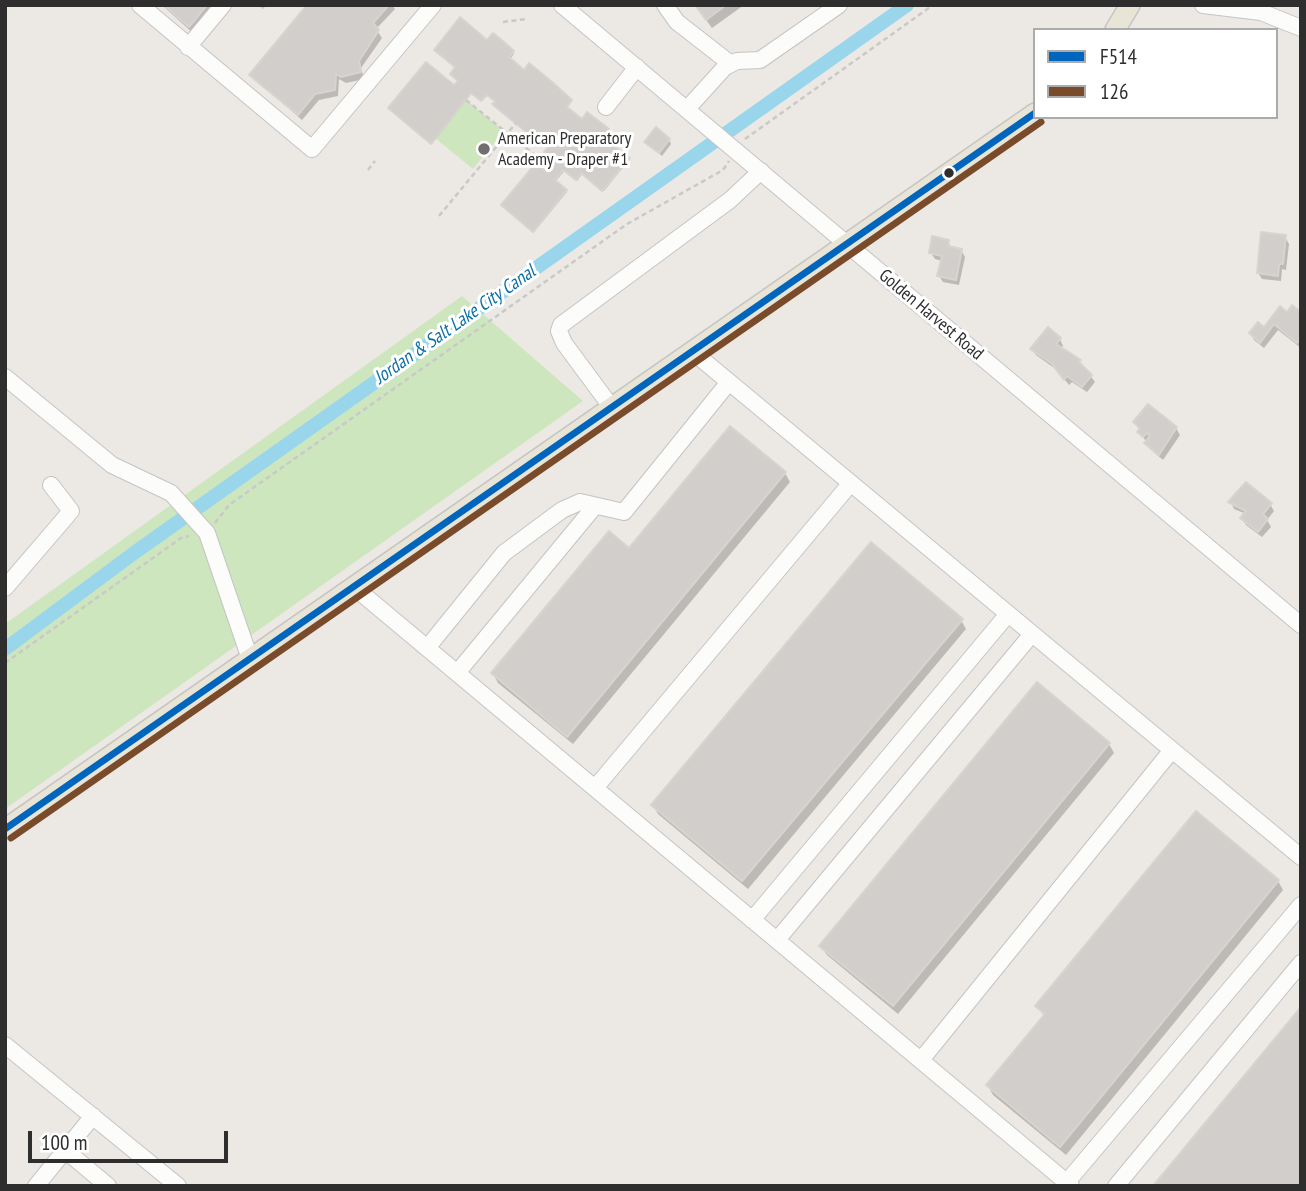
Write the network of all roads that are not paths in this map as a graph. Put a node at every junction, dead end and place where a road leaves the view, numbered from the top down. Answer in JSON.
{"nodes":[{"id":1,"x":140,"y":5,"type":"edge"},
{"id":2,"x":223,"y":5,"type":"edge"},
{"id":3,"x":433,"y":5,"type":"edge"},
{"id":4,"x":562,"y":5,"type":"edge"},
{"id":5,"x":665,"y":5,"type":"edge"},
{"id":6,"x":839,"y":5,"type":"edge"},
{"id":7,"x":1130,"y":5,"type":"edge"},
{"id":8,"x":1203,"y":5,"type":"edge"},
{"id":9,"x":1116,"y":28,"type":"edge"},
{"id":10,"x":1301,"y":28,"type":"edge"},
{"id":11,"x":188,"y":47,"type":"junction"},
{"id":12,"x":731,"y":64,"type":"junction"},
{"id":13,"x":638,"y":67,"type":"junction"},
{"id":14,"x":606,"y":107,"type":"dead end"},
{"id":15,"x":688,"y":109,"type":"junction"},
{"id":16,"x":1033,"y":114,"type":"edge"},
{"id":17,"x":761,"y":171,"type":"junction"},
{"id":18,"x":847,"y":245,"type":"junction"},
{"id":19,"x":694,"y":352,"type":"junction"},
{"id":20,"x":5,"y":376,"type":"edge"},
{"id":21,"x":730,"y":382,"type":"junction"},
{"id":22,"x":612,"y":408,"type":"junction"},
{"id":23,"x":851,"y":483,"type":"junction"},
{"id":24,"x":51,"y":485,"type":"dead end"},
{"id":25,"x":595,"y":506,"type":"junction"},
{"id":26,"x":354,"y":587,"type":"junction"},
{"id":27,"x":5,"y":588,"type":"edge"},
{"id":28,"x":1008,"y":614,"type":"junction"},
{"id":29,"x":1301,"y":625,"type":"edge"},
{"id":30,"x":1032,"y":634,"type":"junction"},
{"id":31,"x":428,"y":648,"type":"junction"},
{"id":32,"x":250,"y":659,"type":"junction"},
{"id":33,"x":457,"y":673,"type":"junction"},
{"id":34,"x":1172,"y":750,"type":"junction"},
{"id":35,"x":595,"y":788,"type":"junction"},
{"id":36,"x":5,"y":829,"type":"edge"},
{"id":37,"x":1301,"y":857,"type":"edge"},
{"id":38,"x":1301,"y":905,"type":"edge"},
{"id":39,"x":752,"y":920,"type":"junction"},
{"id":40,"x":777,"y":940,"type":"junction"},
{"id":41,"x":1301,"y":963,"type":"edge"},
{"id":42,"x":5,"y":1045,"type":"edge"},
{"id":43,"x":921,"y":1060,"type":"junction"},
{"id":44,"x":93,"y":1116,"type":"junction"},
{"id":45,"x":65,"y":1150,"type":"junction"},
{"id":46,"x":1069,"y":1184,"type":"edge"},
{"id":47,"x":36,"y":1186,"type":"edge"},
{"id":48,"x":108,"y":1186,"type":"edge"},
{"id":49,"x":178,"y":1186,"type":"edge"},
{"id":50,"x":1116,"y":1186,"type":"edge"}],
"edges":[{"from":1,"to":11,"type":"street"},
{"from":2,"to":11,"type":"street"},
{"from":3,"to":11,"type":"street"},
{"from":4,"to":13,"type":"street","name":"Golden Harvest Road"},
{"from":5,"to":12,"type":"street"},
{"from":6,"to":12,"type":"street"},
{"from":7,"to":9,"type":"main road"},
{"from":8,"to":10,"type":"street"},
{"from":12,"to":15,"type":"street"},
{"from":13,"to":14,"type":"street"},
{"from":13,"to":15,"type":"street","name":"Golden Harvest Road"},
{"from":15,"to":17,"type":"street","name":"Golden Harvest Road"},
{"from":16,"to":18,"type":"main road"},
{"from":17,"to":18,"type":"street","name":"Golden Harvest Road"},
{"from":17,"to":22,"type":"street"},
{"from":18,"to":19,"type":"main road"},
{"from":18,"to":29,"type":"street","name":"Golden Harvest Road"},
{"from":19,"to":21,"type":"street"},
{"from":19,"to":22,"type":"main road"},
{"from":20,"to":32,"type":"street"},
{"from":21,"to":23,"type":"street"},
{"from":21,"to":25,"type":"street"},
{"from":22,"to":26,"type":"main road"},
{"from":23,"to":28,"type":"street"},
{"from":23,"to":35,"type":"street"},
{"from":24,"to":27,"type":"street"},
{"from":25,"to":31,"type":"street"},
{"from":25,"to":33,"type":"street"},
{"from":26,"to":31,"type":"street"},
{"from":26,"to":32,"type":"main road"},
{"from":28,"to":30,"type":"street"},
{"from":28,"to":39,"type":"street"},
{"from":30,"to":34,"type":"street"},
{"from":30,"to":40,"type":"street"},
{"from":31,"to":33,"type":"street"},
{"from":32,"to":36,"type":"main road"},
{"from":33,"to":35,"type":"street"},
{"from":34,"to":37,"type":"street"},
{"from":34,"to":43,"type":"street"},
{"from":35,"to":39,"type":"street"},
{"from":38,"to":46,"type":"street"},
{"from":39,"to":40,"type":"street"},
{"from":40,"to":43,"type":"street"},
{"from":41,"to":50,"type":"street"},
{"from":42,"to":44,"type":"street"},
{"from":43,"to":46,"type":"street"},
{"from":44,"to":45,"type":"street"},
{"from":44,"to":49,"type":"street"},
{"from":45,"to":47,"type":"street"},
{"from":45,"to":48,"type":"street"}]}
